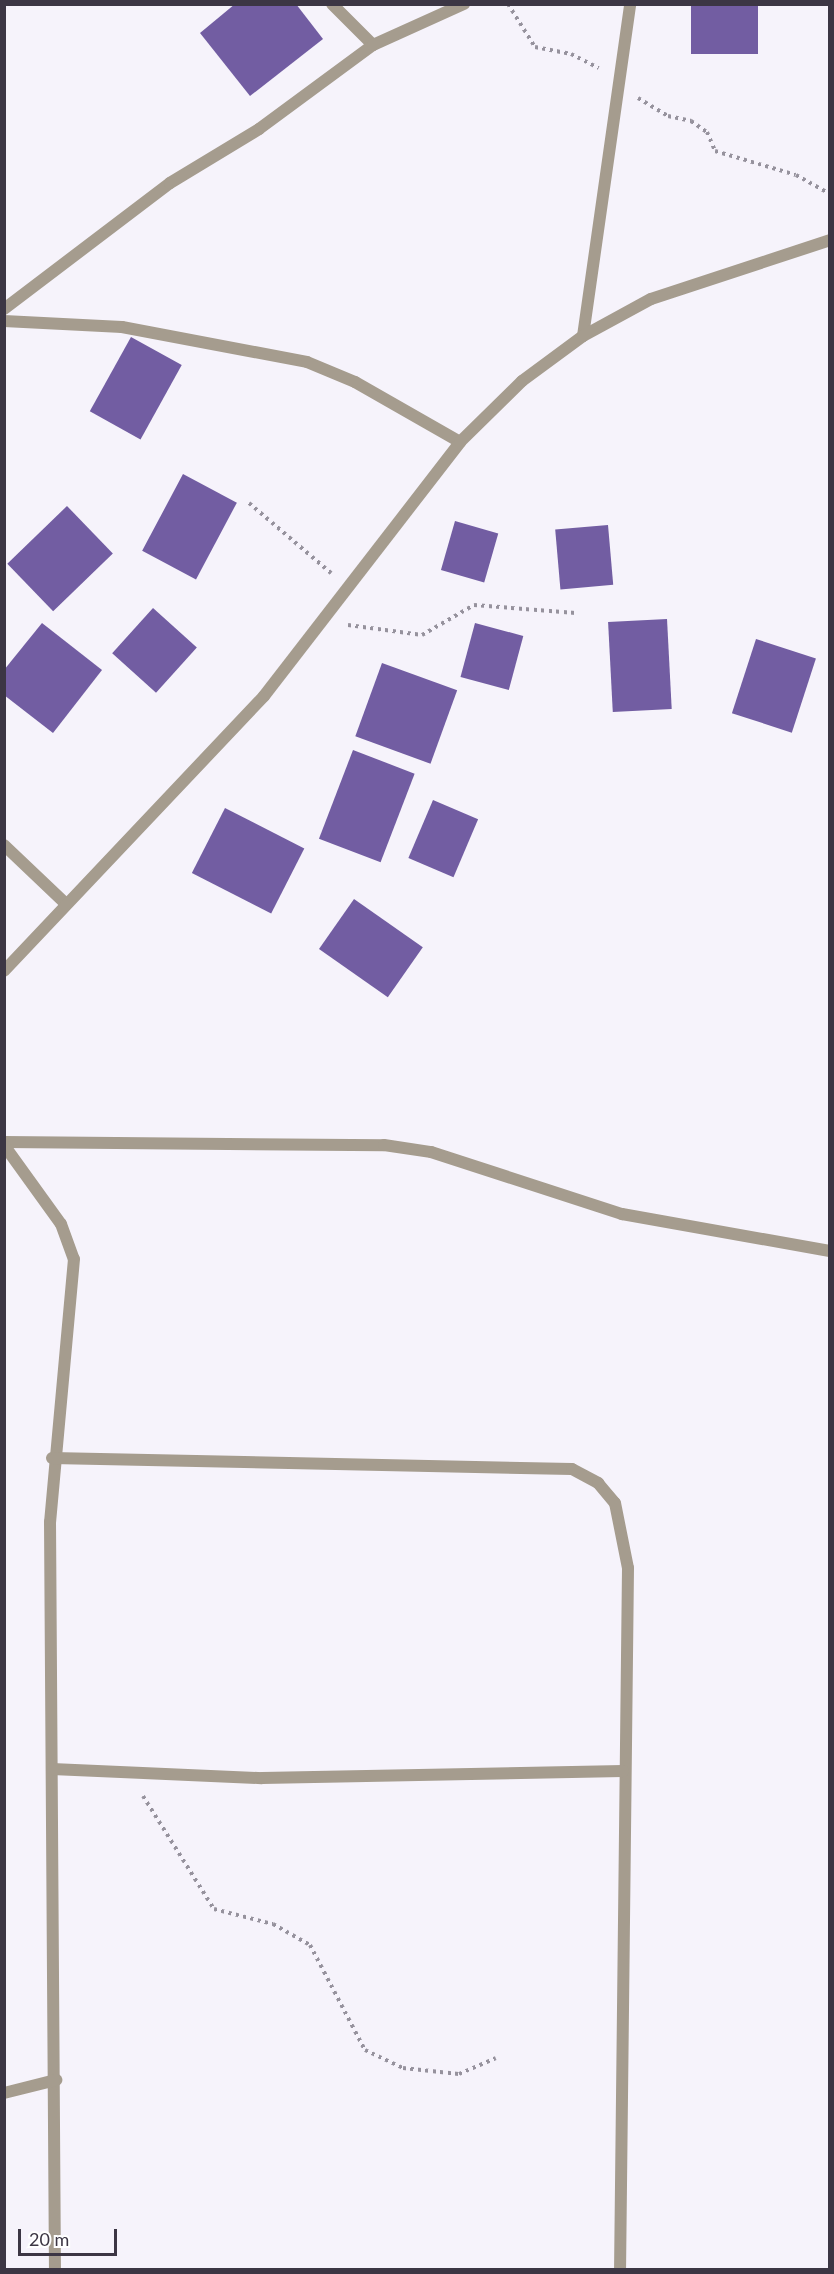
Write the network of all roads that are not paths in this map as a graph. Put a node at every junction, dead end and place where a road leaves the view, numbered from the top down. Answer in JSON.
{"nodes":[{"id":1,"x":332,"y":4,"type":"edge"},
{"id":2,"x":464,"y":4,"type":"edge"},
{"id":3,"x":630,"y":4,"type":"edge"},
{"id":4,"x":373,"y":45,"type":"junction"},
{"id":5,"x":830,"y":240,"type":"edge"},
{"id":6,"x":4,"y":309,"type":"edge"},
{"id":7,"x":4,"y":321,"type":"edge"},
{"id":8,"x":584,"y":336,"type":"junction"},
{"id":9,"x":460,"y":442,"type":"junction"},
{"id":10,"x":4,"y":845,"type":"edge"},
{"id":11,"x":66,"y":903,"type":"junction"},
{"id":12,"x":4,"y":971,"type":"edge"},
{"id":13,"x":4,"y":1144,"type":"edge"},
{"id":14,"x":830,"y":1251,"type":"edge"},
{"id":15,"x":52,"y":1458,"type":"junction"},
{"id":16,"x":52,"y":1769,"type":"junction"},
{"id":17,"x":622,"y":1771,"type":"junction"},
{"id":18,"x":56,"y":2080,"type":"junction"},
{"id":19,"x":4,"y":2093,"type":"edge"},
{"id":20,"x":56,"y":2270,"type":"edge"},
{"id":21,"x":620,"y":2270,"type":"edge"}],
"edges":[{"from":1,"to":4,"type":"street"},
{"from":2,"to":4,"type":"street"},
{"from":3,"to":8,"type":"street"},
{"from":4,"to":6,"type":"street"},
{"from":5,"to":8,"type":"street"},
{"from":7,"to":9,"type":"street"},
{"from":8,"to":9,"type":"street"},
{"from":9,"to":11,"type":"street"},
{"from":10,"to":11,"type":"street"},
{"from":11,"to":12,"type":"street"},
{"from":13,"to":14,"type":"street"},
{"from":13,"to":15,"type":"street"},
{"from":15,"to":16,"type":"street"},
{"from":15,"to":17,"type":"street"},
{"from":16,"to":17,"type":"street"},
{"from":16,"to":18,"type":"street"},
{"from":17,"to":21,"type":"street"},
{"from":18,"to":19,"type":"street"},
{"from":18,"to":20,"type":"street"}]}
